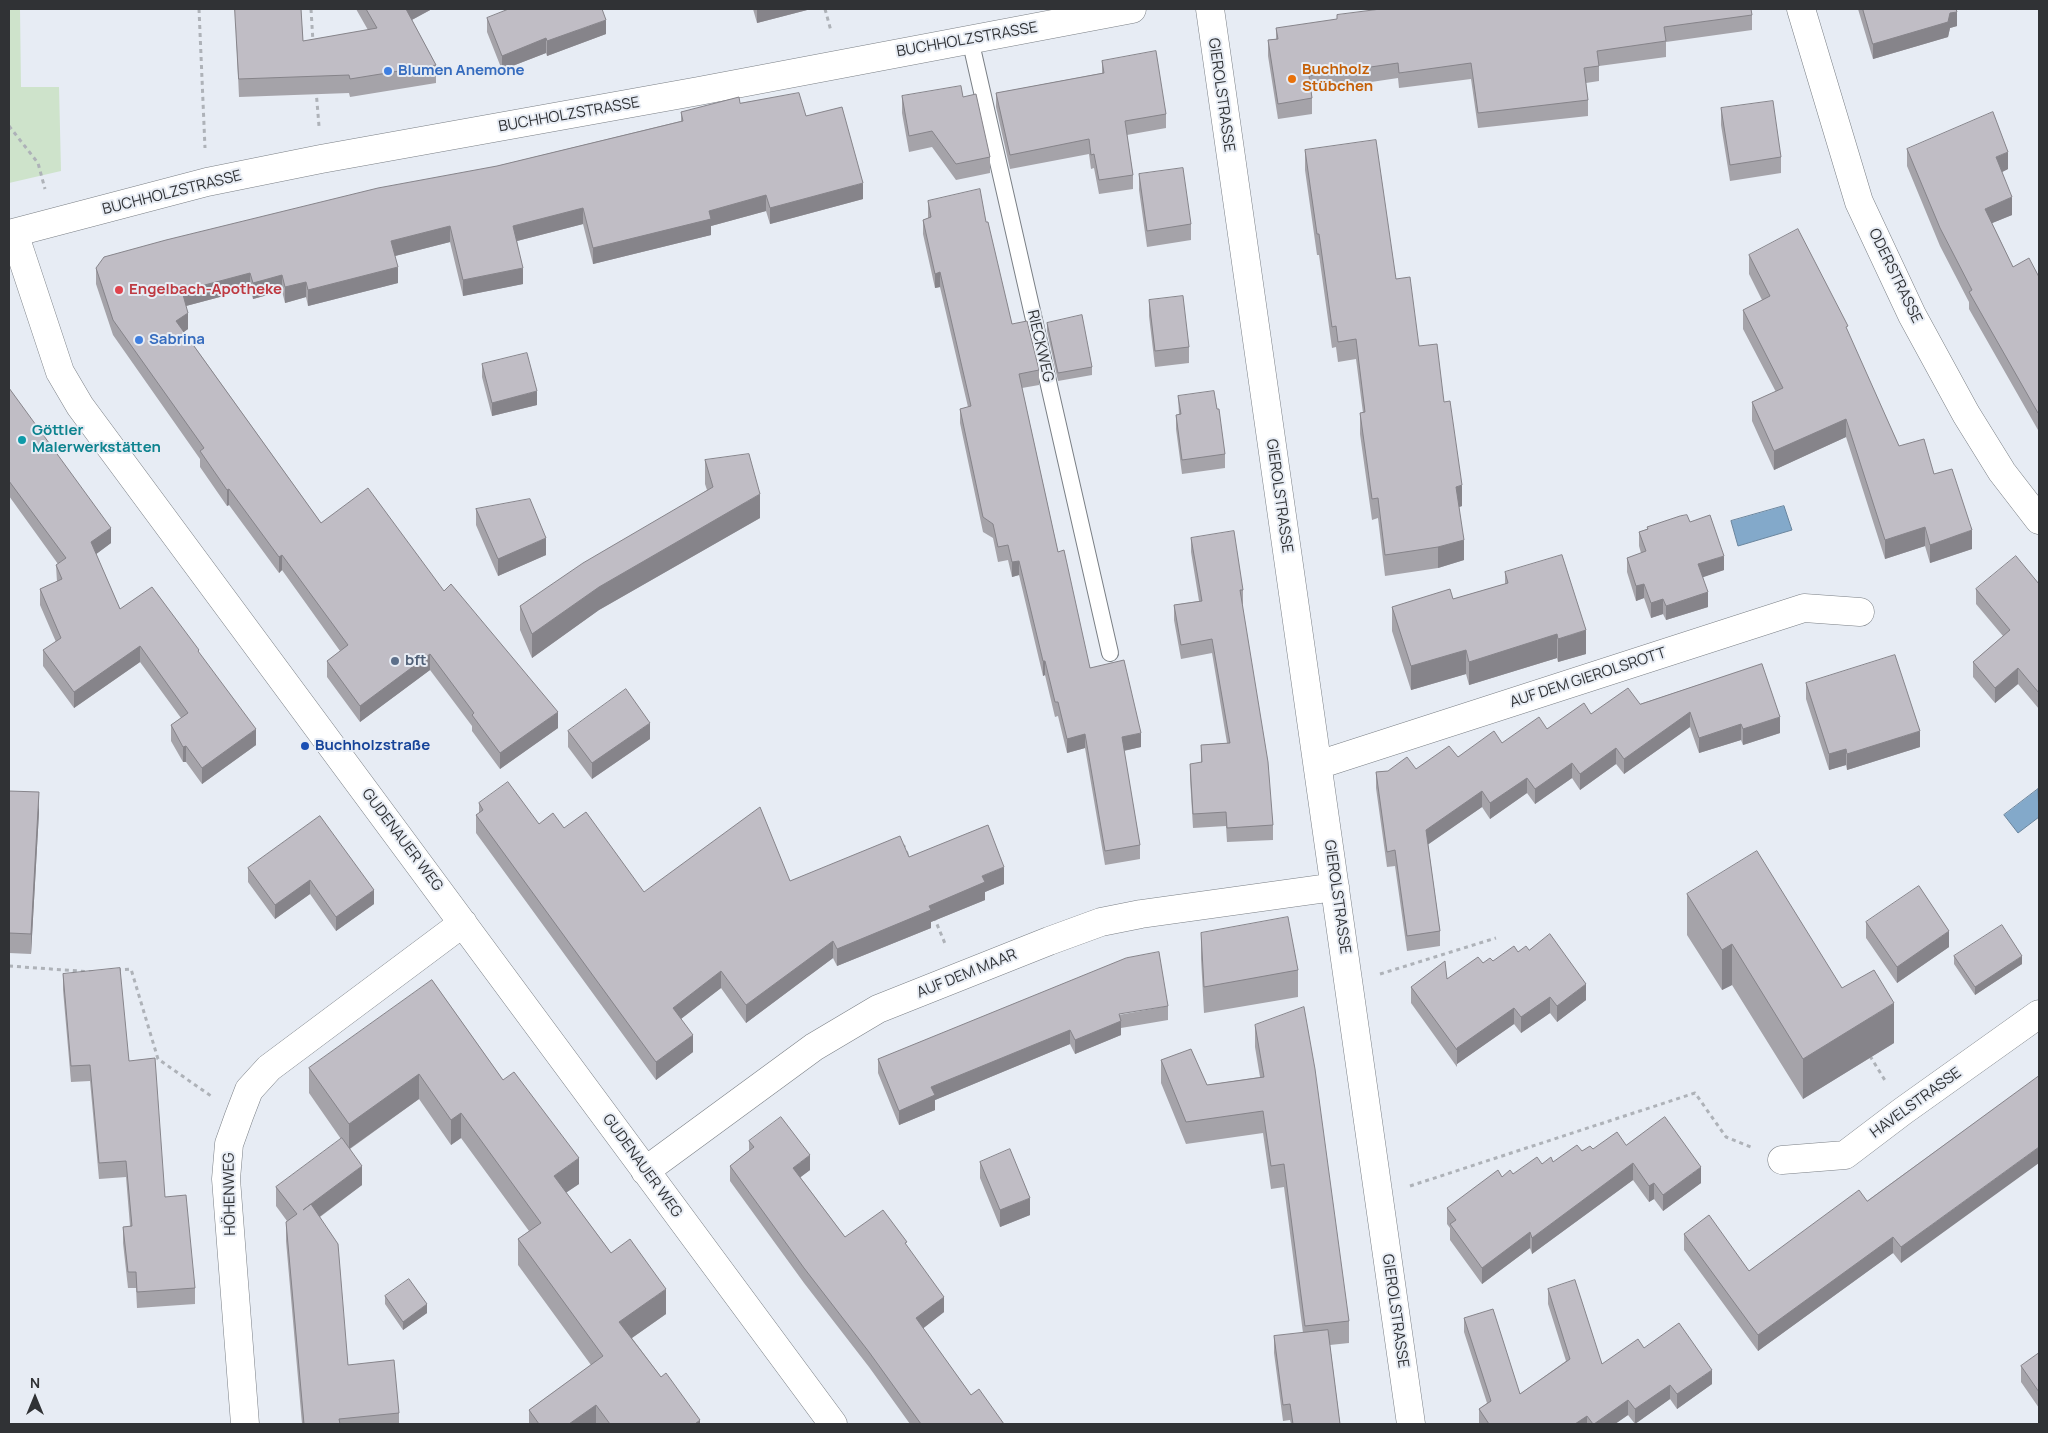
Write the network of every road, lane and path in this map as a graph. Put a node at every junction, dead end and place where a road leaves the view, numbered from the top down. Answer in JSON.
{"nodes":[{"id":1,"x":199,"y":9,"type":"edge"},
{"id":2,"x":311,"y":9,"type":"edge"},
{"id":3,"x":1132,"y":9,"type":"edge"},
{"id":4,"x":1210,"y":9,"type":"edge"},
{"id":5,"x":1801,"y":9,"type":"edge"},
{"id":6,"x":970,"y":39,"type":"junction"},
{"id":7,"x":313,"y":46,"type":"edge"},
{"id":8,"x":316,"y":84,"type":"edge"},
{"id":9,"x":9,"y":126,"type":"edge"},
{"id":10,"x":321,"y":159,"type":"junction"},
{"id":11,"x":207,"y":182,"type":"junction"},
{"id":12,"x":54,"y":223,"type":"junction"},
{"id":13,"x":11,"y":233,"type":"edge"},
{"id":14,"x":2039,"y":520,"type":"edge"},
{"id":15,"x":1860,"y":612,"type":"dead end"},
{"id":16,"x":1110,"y":653,"type":"dead end"},
{"id":17,"x":1318,"y":765,"type":"junction"},
{"id":18,"x":897,"y":849,"type":"edge"},
{"id":19,"x":911,"y":863,"type":"edge"},
{"id":20,"x":1335,"y":887,"type":"junction"},
{"id":21,"x":933,"y":916,"type":"edge"},
{"id":22,"x":463,"y":923,"type":"junction"},
{"id":23,"x":1496,"y":938,"type":"dead end"},
{"id":24,"x":9,"y":966,"type":"edge"},
{"id":25,"x":113,"y":970,"type":"edge"},
{"id":26,"x":94,"y":972,"type":"edge"},
{"id":27,"x":958,"y":977,"type":"junction"},
{"id":28,"x":1349,"y":984,"type":"junction"},
{"id":29,"x":2039,"y":1014,"type":"edge"},
{"id":30,"x":1868,"y":1051,"type":"edge"},
{"id":31,"x":1903,"y":1111,"type":"junction"},
{"id":32,"x":239,"y":1116,"type":"junction"},
{"id":33,"x":1782,"y":1160,"type":"joint"},
{"id":34,"x":645,"y":1172,"type":"junction"},
{"id":35,"x":1378,"y":1197,"type":"junction"},
{"id":36,"x":244,"y":1424,"type":"edge"},
{"id":37,"x":833,"y":1424,"type":"edge"},
{"id":38,"x":1411,"y":1424,"type":"edge"}],
"edges":[{"from":1,"to":11,"type":"path"},
{"from":2,"to":7,"type":"path"},
{"from":3,"to":6,"type":"street","name":"BUCHHOLZSTRASSE"},
{"from":4,"to":17,"type":"street","name":"GIEROLSTRASSE"},
{"from":5,"to":14,"type":"street","name":"ODERSTRASSE"},
{"from":6,"to":10,"type":"street","name":"BUCHHOLZSTRASSE"},
{"from":6,"to":16,"type":"lane","name":"RIECKWEG"},
{"from":8,"to":10,"type":"path"},
{"from":9,"to":12,"type":"path"},
{"from":10,"to":11,"type":"street","name":"BUCHHOLZSTRASSE"},
{"from":11,"to":12,"type":"street","name":"BUCHHOLZSTRASSE"},
{"from":12,"to":13,"type":"street","name":"BUCHHOLZSTRASSE"},
{"from":13,"to":22,"type":"street","name":"GUDENAUER WEG"},
{"from":15,"to":17,"type":"street","name":"AUF DEM GIEROLSROTT"},
{"from":17,"to":20,"type":"street","name":"GIEROLSTRASSE"},
{"from":18,"to":19,"type":"path"},
{"from":20,"to":27,"type":"street","name":"AUF DEM MAAR"},
{"from":20,"to":28,"type":"street","name":"GIEROLSTRASSE"},
{"from":21,"to":27,"type":"path"},
{"from":22,"to":32,"type":"street","name":"HÖHENWEG"},
{"from":22,"to":34,"type":"street","name":"GUDENAUER WEG"},
{"from":23,"to":28,"type":"path"},
{"from":24,"to":26,"type":"path"},
{"from":25,"to":32,"type":"path"},
{"from":27,"to":34,"type":"street","name":"AUF DEM MAAR"},
{"from":28,"to":35,"type":"street","name":"GIEROLSTRASSE"},
{"from":29,"to":31,"type":"street","name":"HAVELSTRASSE"},
{"from":30,"to":31,"type":"path"},
{"from":31,"to":33,"type":"street","name":"HAVELSTRASSE"},
{"from":32,"to":36,"type":"street","name":"HÖHENWEG"},
{"from":33,"to":35,"type":"path"},
{"from":34,"to":37,"type":"street","name":"GUDENAUER WEG"},
{"from":35,"to":38,"type":"street","name":"GIEROLSTRASSE"}]}
